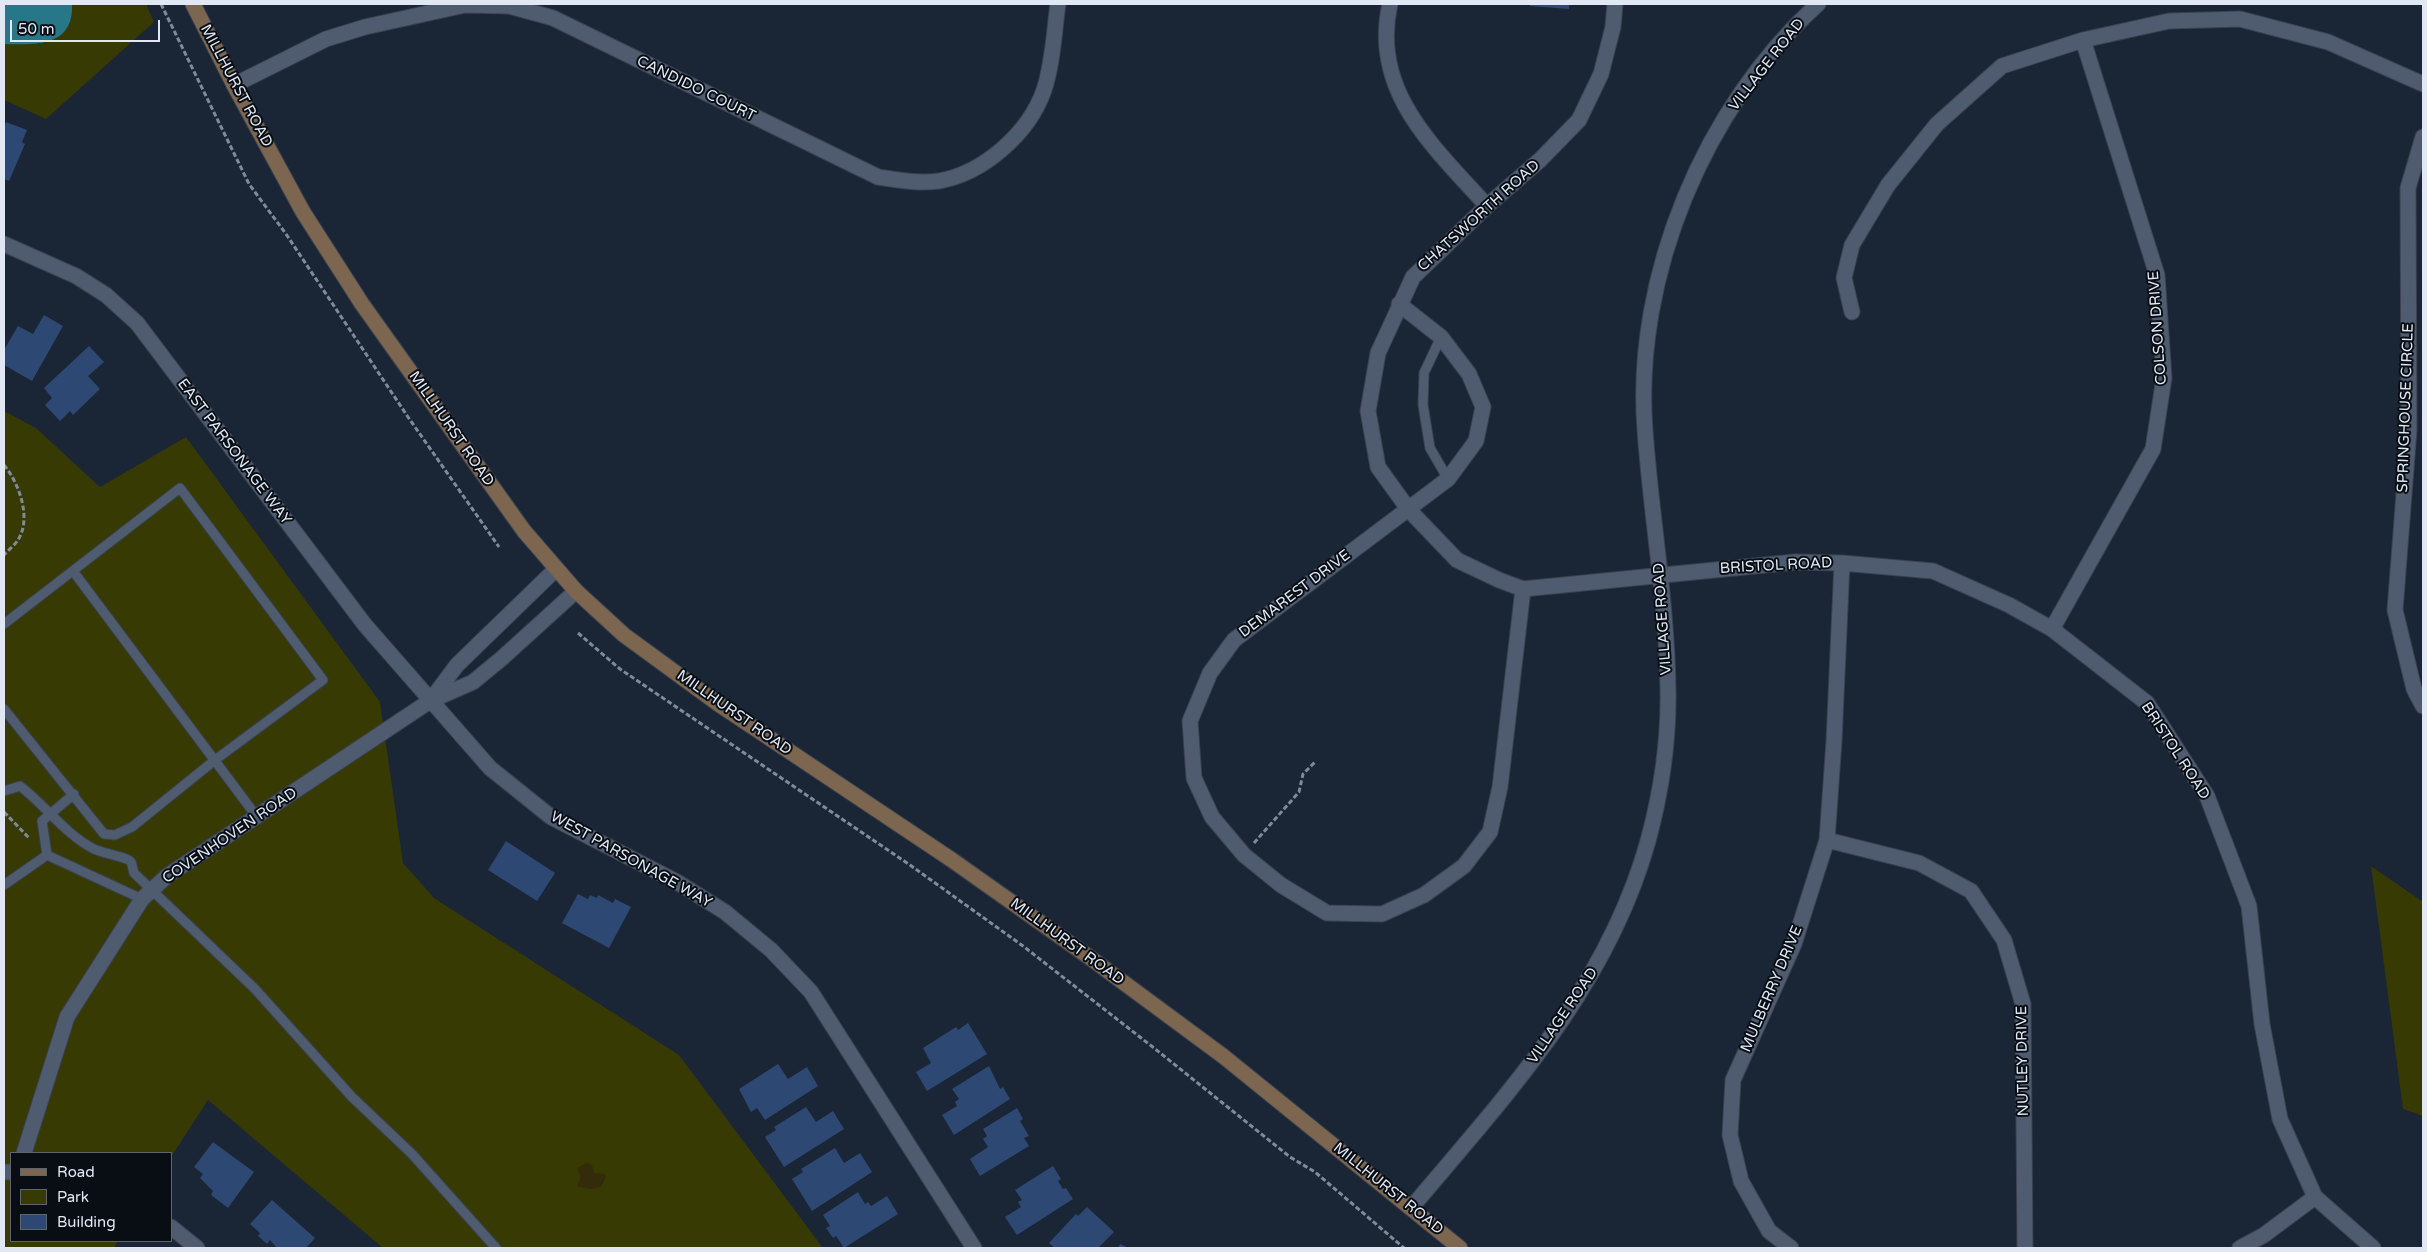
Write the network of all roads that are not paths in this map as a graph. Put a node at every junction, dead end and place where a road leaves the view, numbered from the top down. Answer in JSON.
{"nodes":[{"id":1,"x":193,"y":4,"type":"edge"},
{"id":2,"x":1058,"y":4,"type":"edge"},
{"id":3,"x":1390,"y":4,"type":"edge"},
{"id":4,"x":1615,"y":4,"type":"edge"},
{"id":5,"x":1818,"y":4,"type":"edge"},
{"id":6,"x":2083,"y":40,"type":"junction"},
{"id":7,"x":2423,"y":84,"type":"edge"},
{"id":8,"x":234,"y":85,"type":"junction"},
{"id":9,"x":2423,"y":137,"type":"edge"},
{"id":10,"x":1487,"y":206,"type":"junction"},
{"id":11,"x":4,"y":244,"type":"edge"},
{"id":12,"x":1400,"y":304,"type":"junction"},
{"id":13,"x":1852,"y":312,"type":"dead end"},
{"id":14,"x":1441,"y":337,"type":"junction"},
{"id":15,"x":2416,"y":430,"type":"edge"},
{"id":16,"x":1448,"y":479,"type":"junction"},
{"id":17,"x":1409,"y":510,"type":"junction"},
{"id":18,"x":1842,"y":563,"type":"junction"},
{"id":19,"x":555,"y":570,"type":"junction"},
{"id":20,"x":73,"y":571,"type":"junction"},
{"id":21,"x":1660,"y":574,"type":"junction"},
{"id":22,"x":1523,"y":589,"type":"junction"},
{"id":23,"x":576,"y":591,"type":"junction"},
{"id":24,"x":4,"y":624,"type":"edge"},
{"id":25,"x":2052,"y":630,"type":"junction"},
{"id":26,"x":430,"y":701,"type":"junction"},
{"id":27,"x":2423,"y":706,"type":"edge"},
{"id":28,"x":4,"y":709,"type":"edge"},
{"id":29,"x":215,"y":760,"type":"junction"},
{"id":30,"x":4,"y":791,"type":"edge"},
{"id":31,"x":74,"y":794,"type":"junction"},
{"id":32,"x":52,"y":813,"type":"junction"},
{"id":33,"x":257,"y":817,"type":"junction"},
{"id":34,"x":1827,"y":840,"type":"junction"},
{"id":35,"x":47,"y":855,"type":"junction"},
{"id":36,"x":4,"y":884,"type":"edge"},
{"id":37,"x":147,"y":895,"type":"junction"},
{"id":38,"x":24,"y":1152,"type":"edge"},
{"id":39,"x":2315,"y":1197,"type":"junction"},
{"id":40,"x":1411,"y":1208,"type":"junction"},
{"id":41,"x":172,"y":1228,"type":"edge"},
{"id":42,"x":197,"y":1248,"type":"edge"},
{"id":43,"x":496,"y":1248,"type":"edge"},
{"id":44,"x":974,"y":1248,"type":"edge"},
{"id":45,"x":1460,"y":1248,"type":"edge"},
{"id":46,"x":1791,"y":1248,"type":"edge"},
{"id":47,"x":2026,"y":1248,"type":"edge"},
{"id":48,"x":2240,"y":1248,"type":"edge"},
{"id":49,"x":2373,"y":1248,"type":"edge"}],
"edges":[{"from":1,"to":8,"type":"street","name":"MILLHURST ROAD"},
{"from":2,"to":8,"type":"street","name":"CANDIDO COURT"},
{"from":3,"to":10,"type":"street"},
{"from":4,"to":10,"type":"street","name":"CHATSWORTH ROAD"},
{"from":5,"to":21,"type":"street","name":"VILLAGE ROAD"},
{"from":6,"to":7,"type":"street"},
{"from":6,"to":13,"type":"street"},
{"from":6,"to":25,"type":"street","name":"COLSON DRIVE"},
{"from":8,"to":19,"type":"street","name":"MILLHURST ROAD"},
{"from":9,"to":15,"type":"street","name":"SPRINGHOUSE CIRCLE"},
{"from":10,"to":12,"type":"street","name":"CHATSWORTH ROAD"},
{"from":11,"to":26,"type":"street","name":"EAST PARSONAGE WAY"},
{"from":12,"to":14,"type":"street","name":"DEMAREST DRIVE"},
{"from":12,"to":17,"type":"street","name":"CHATSWORTH ROAD"},
{"from":14,"to":16,"type":"lane"},
{"from":14,"to":16,"type":"street","name":"DEMAREST DRIVE"},
{"from":15,"to":27,"type":"street","name":"SPRINGHOUSE CIRCLE"},
{"from":16,"to":17,"type":"street","name":"DEMAREST DRIVE"},
{"from":17,"to":22,"type":"street","name":"CHATSWORTH ROAD"},
{"from":17,"to":22,"type":"street","name":"DEMAREST DRIVE"},
{"from":18,"to":21,"type":"street","name":"BRISTOL ROAD"},
{"from":18,"to":25,"type":"street","name":"BRISTOL ROAD"},
{"from":18,"to":34,"type":"street","name":"MULBERRY DRIVE"},
{"from":19,"to":23,"type":"street","name":"MILLHURST ROAD"},
{"from":19,"to":26,"type":"street","name":"COVENHOVEN ROAD"},
{"from":20,"to":24,"type":"lane"},
{"from":20,"to":29,"type":"lane"},
{"from":20,"to":29,"type":"lane"},
{"from":21,"to":22,"type":"street","name":"CHATSWORTH ROAD"},
{"from":21,"to":40,"type":"street","name":"VILLAGE ROAD"},
{"from":23,"to":26,"type":"street","name":"COVENHOVEN ROAD"},
{"from":23,"to":40,"type":"street","name":"MILLHURST ROAD"},
{"from":25,"to":39,"type":"street","name":"BRISTOL ROAD"},
{"from":26,"to":33,"type":"street","name":"COVENHOVEN ROAD"},
{"from":26,"to":44,"type":"street","name":"WEST PARSONAGE WAY"},
{"from":28,"to":31,"type":"lane"},
{"from":29,"to":31,"type":"lane"},
{"from":29,"to":33,"type":"lane"},
{"from":30,"to":32,"type":"lane"},
{"from":31,"to":32,"type":"lane"},
{"from":32,"to":35,"type":"lane"},
{"from":32,"to":37,"type":"lane"},
{"from":33,"to":37,"type":"street","name":"COVENHOVEN ROAD"},
{"from":34,"to":46,"type":"street","name":"MULBERRY DRIVE"},
{"from":34,"to":47,"type":"street","name":"NUTLEY DRIVE"},
{"from":35,"to":36,"type":"lane"},
{"from":35,"to":37,"type":"lane"},
{"from":37,"to":38,"type":"street","name":"COVENHOVEN ROAD"},
{"from":37,"to":43,"type":"lane"},
{"from":39,"to":48,"type":"street"},
{"from":39,"to":49,"type":"street","name":"BRISTOL ROAD"},
{"from":40,"to":45,"type":"street","name":"MILLHURST ROAD"},
{"from":41,"to":42,"type":"street"}]}
